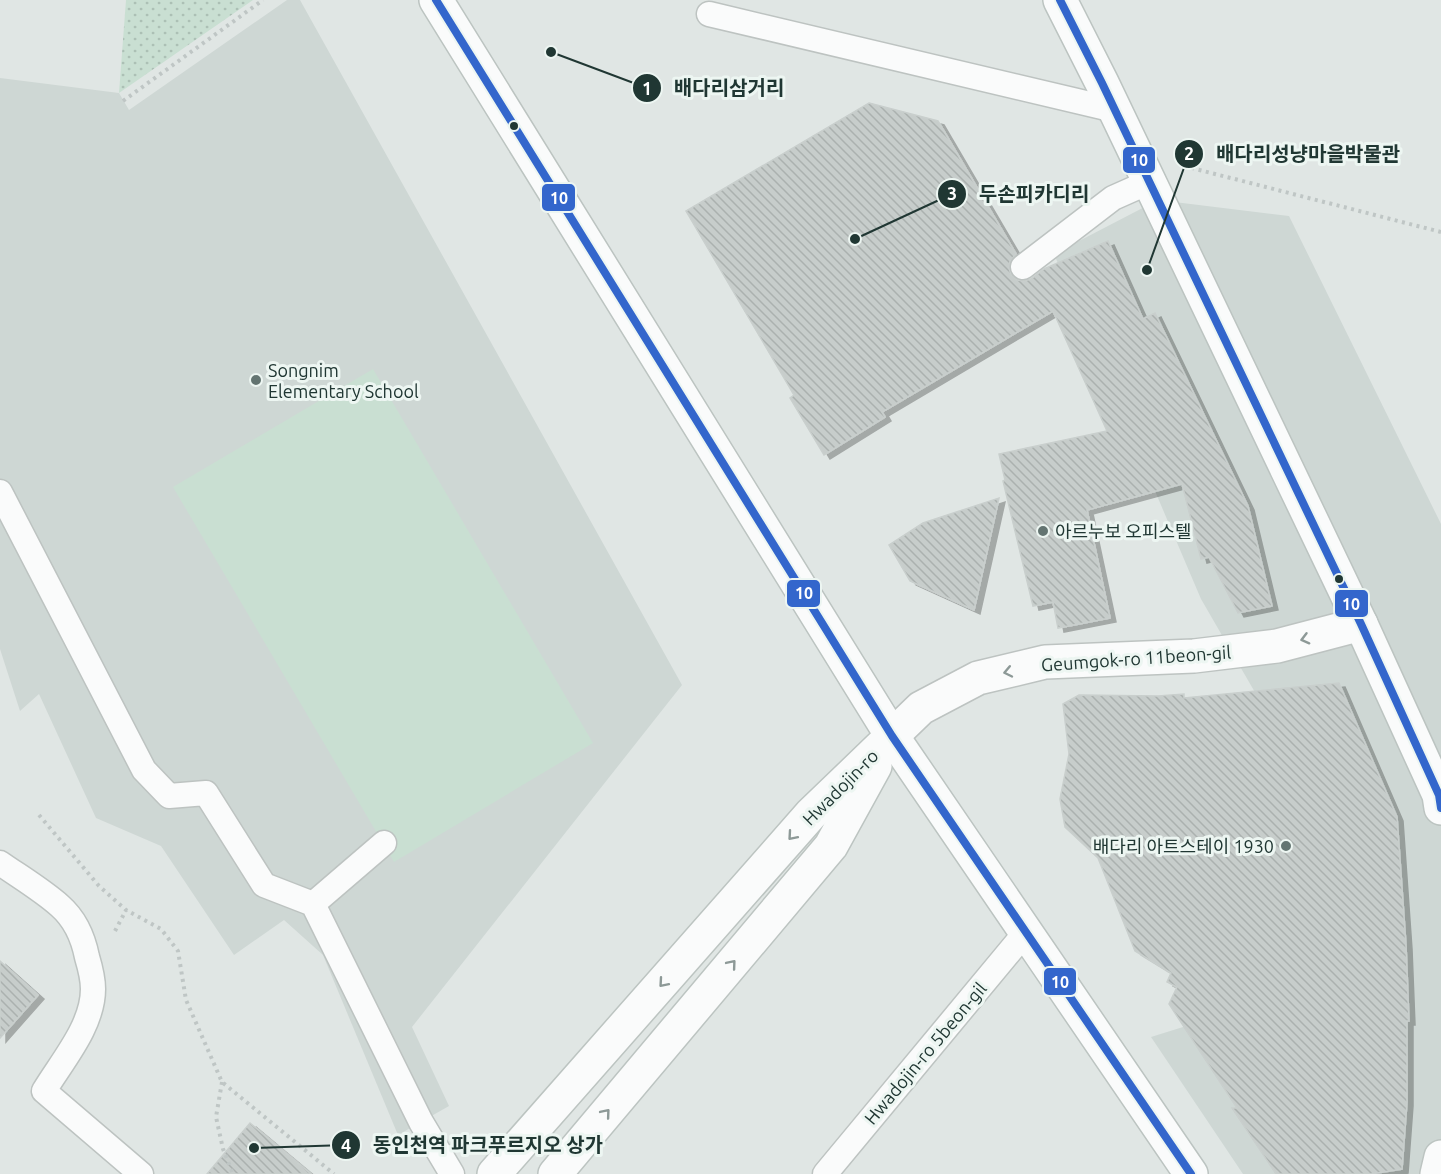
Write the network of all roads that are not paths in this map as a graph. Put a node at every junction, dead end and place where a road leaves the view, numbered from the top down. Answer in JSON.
{"nodes":[{"id":1,"x":436,"y":0,"type":"edge"},
{"id":2,"x":1060,"y":0,"type":"edge"},
{"id":3,"x":709,"y":14,"type":"dead end"},
{"id":4,"x":1115,"y":110,"type":"junction"},
{"id":5,"x":1162,"y":173,"type":"junction"},
{"id":6,"x":1023,"y":267,"type":"dead end"},
{"id":7,"x":0,"y":492,"type":"edge"},
{"id":8,"x":1361,"y":624,"type":"junction"},
{"id":9,"x":892,"y":736,"type":"junction"},
{"id":10,"x":1440,"y":799,"type":"edge"},
{"id":11,"x":384,"y":843,"type":"dead end"},
{"id":12,"x":0,"y":863,"type":"edge"},
{"id":13,"x":313,"y":904,"type":"junction"},
{"id":14,"x":1025,"y":933,"type":"junction"},
{"id":15,"x":1441,"y":1157,"type":"edge"},
{"id":16,"x":141,"y":1174,"type":"edge"},
{"id":17,"x":452,"y":1174,"type":"edge"},
{"id":18,"x":494,"y":1174,"type":"edge"},
{"id":19,"x":555,"y":1174,"type":"edge"},
{"id":20,"x":825,"y":1174,"type":"edge"},
{"id":21,"x":1191,"y":1174,"type":"edge"},
{"id":22,"x":1437,"y":1174,"type":"edge"}],
"edges":[{"from":1,"to":9,"type":"street"},
{"from":2,"to":4,"type":"street"},
{"from":3,"to":4,"type":"lane"},
{"from":4,"to":5,"type":"street"},
{"from":5,"to":6,"type":"lane"},
{"from":5,"to":8,"type":"street"},
{"from":7,"to":13,"type":"lane"},
{"from":8,"to":9,"type":"street","name":"Geumgok-ro 11beon-gil","one_way":true},
{"from":8,"to":10,"type":"street"},
{"from":9,"to":14,"type":"street"},
{"from":9,"to":18,"type":"street","name":"Hwadojin-ro","one_way":true},
{"from":19,"to":9,"type":"street","name":"Hwadojin-ro","one_way":true},
{"from":11,"to":13,"type":"lane"},
{"from":12,"to":16,"type":"lane"},
{"from":13,"to":17,"type":"lane"},
{"from":14,"to":20,"type":"lane","name":"Hwadojin-ro 5beon-gil"},
{"from":14,"to":21,"type":"street"},
{"from":15,"to":22,"type":"street"}]}
